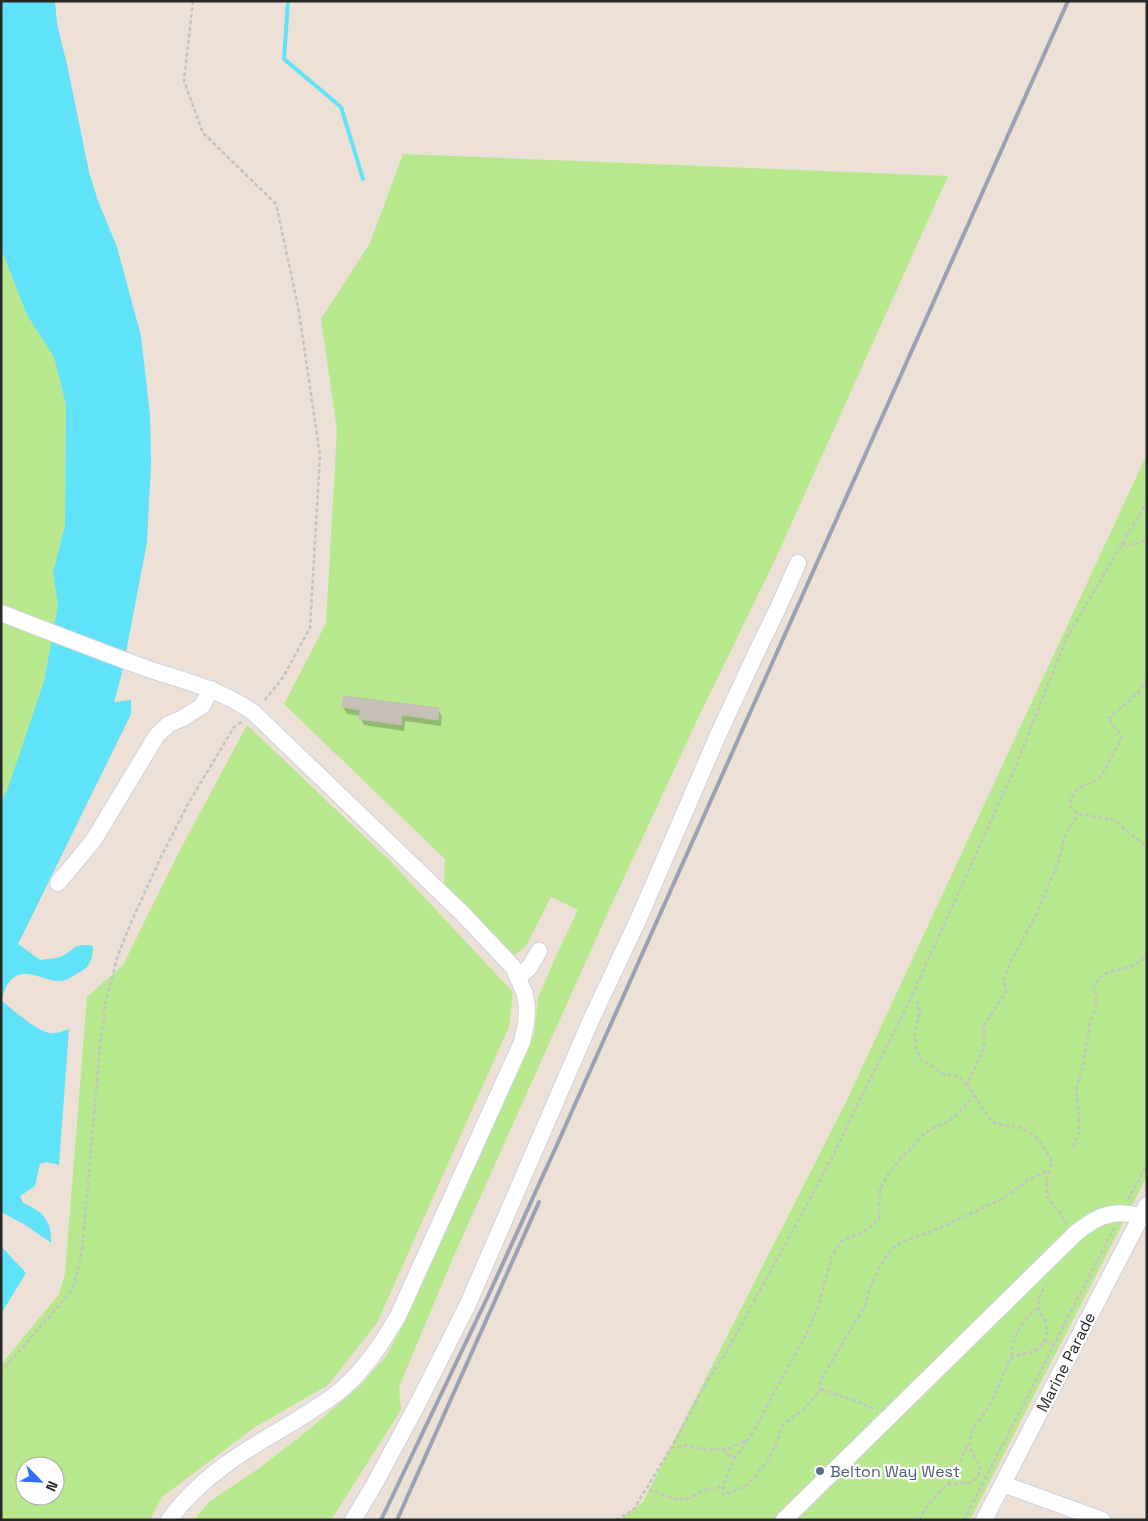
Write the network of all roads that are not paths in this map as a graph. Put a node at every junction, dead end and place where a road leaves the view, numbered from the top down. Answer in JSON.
{"nodes":[{"id":1,"x":798,"y":564,"type":"dead end"},
{"id":2,"x":1,"y":613,"type":"edge"},
{"id":3,"x":210,"y":689,"type":"junction"},
{"id":4,"x":58,"y":883,"type":"dead end"},
{"id":5,"x":539,"y":952,"type":"dead end"},
{"id":6,"x":518,"y":977,"type":"junction"},
{"id":7,"x":1145,"y":1213,"type":"edge"},
{"id":8,"x":1003,"y":1484,"type":"junction"},
{"id":9,"x":170,"y":1520,"type":"edge"},
{"id":10,"x":353,"y":1520,"type":"edge"},
{"id":11,"x":784,"y":1520,"type":"edge"},
{"id":12,"x":984,"y":1520,"type":"edge"},
{"id":13,"x":1102,"y":1520,"type":"edge"}],
"edges":[{"from":1,"to":10,"type":"street"},
{"from":2,"to":3,"type":"street"},
{"from":3,"to":4,"type":"street"},
{"from":3,"to":6,"type":"street"},
{"from":5,"to":6,"type":"street"},
{"from":6,"to":9,"type":"street"},
{"from":7,"to":8,"type":"street","name":"Marine Parade"},
{"from":7,"to":11,"type":"street"},
{"from":8,"to":12,"type":"street","name":"Marine Parade"},
{"from":8,"to":13,"type":"street"}]}
